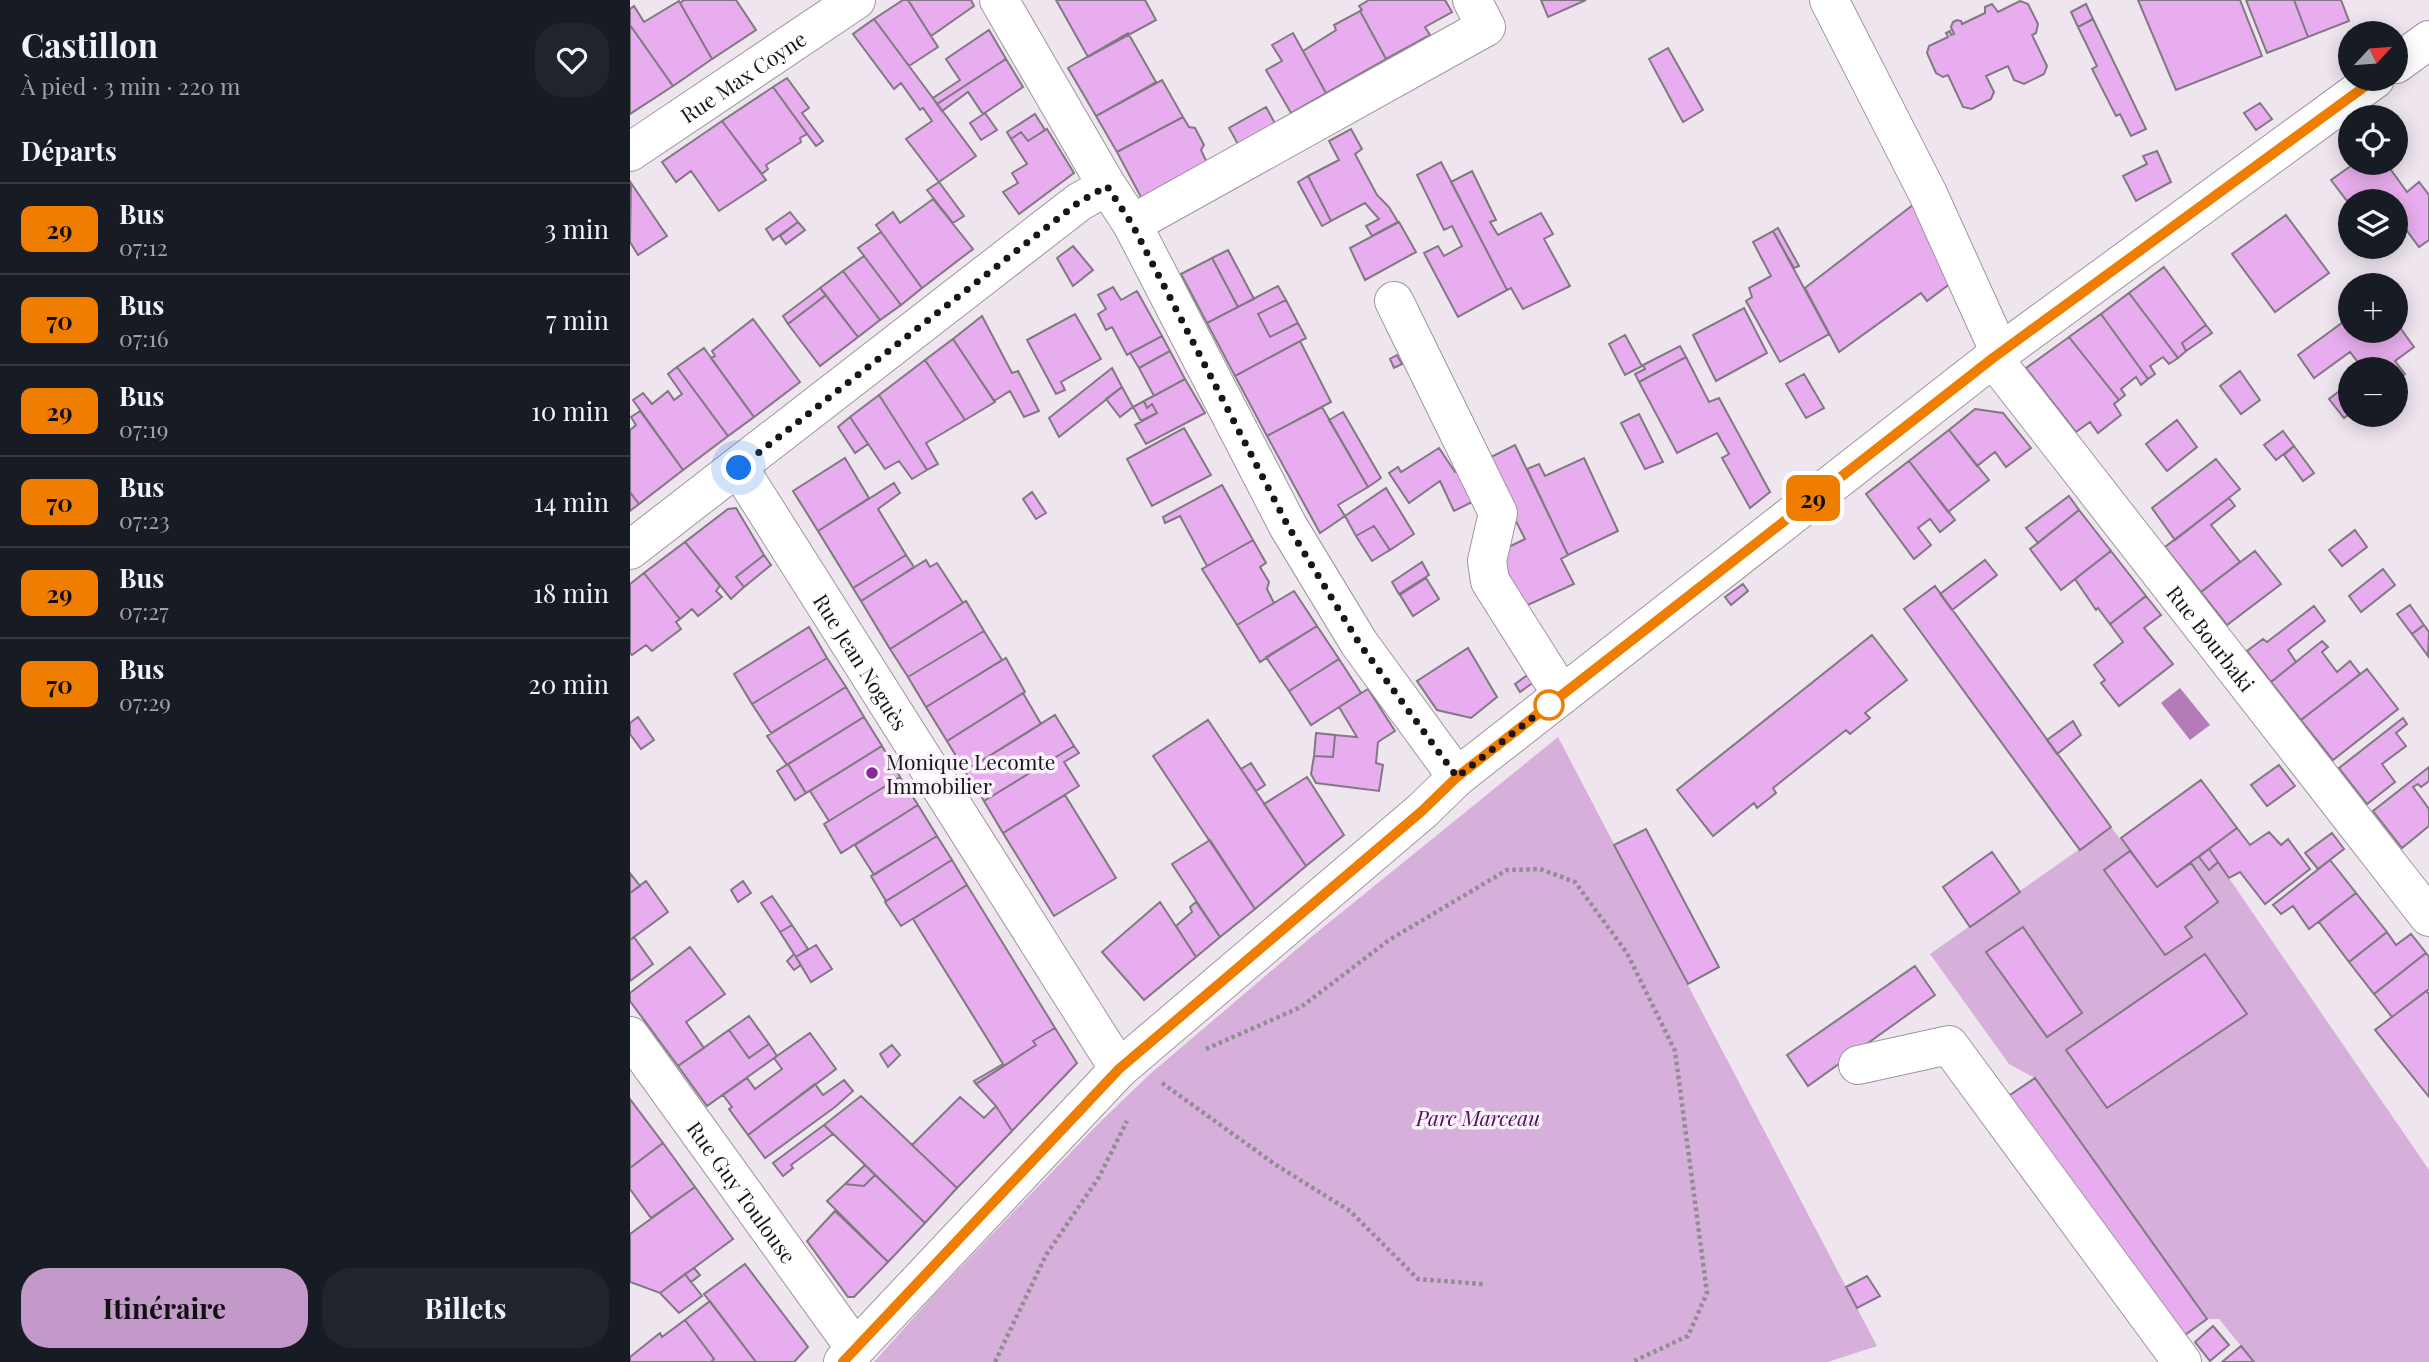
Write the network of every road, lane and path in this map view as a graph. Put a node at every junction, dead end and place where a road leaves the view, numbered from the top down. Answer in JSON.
{"nodes":[{"id":1,"x":856,"y":0,"type":"edge"},
{"id":2,"x":999,"y":0,"type":"edge"},
{"id":3,"x":1472,"y":0,"type":"edge"},
{"id":4,"x":1829,"y":0,"type":"edge"},
{"id":5,"x":2429,"y":40,"type":"edge"},
{"id":6,"x":2408,"y":55,"type":"edge"},
{"id":7,"x":2359,"y":91,"type":"edge"},
{"id":8,"x":630,"y":152,"type":"edge"},
{"id":9,"x":1107,"y":186,"type":"junction"},
{"id":10,"x":1132,"y":224,"type":"junction"},
{"id":11,"x":1394,"y":301,"type":"dead end"},
{"id":12,"x":1997,"y":355,"type":"junction"},
{"id":13,"x":739,"y":468,"type":"junction"},
{"id":14,"x":630,"y":550,"type":"edge"},
{"id":15,"x":1562,"y":695,"type":"junction"},
{"id":16,"x":1457,"y":777,"type":"junction"},
{"id":17,"x":2429,"y":917,"type":"edge"},
{"id":18,"x":630,"y":1037,"type":"edge"},
{"id":19,"x":1200,"y":1052,"type":"dead end"},
{"id":20,"x":1858,"y":1065,"type":"dead end"},
{"id":21,"x":1119,"y":1069,"type":"junction"},
{"id":22,"x":1160,"y":1082,"type":"dead end"},
{"id":23,"x":1127,"y":1120,"type":"dead end"},
{"id":24,"x":1483,"y":1284,"type":"dead end"},
{"id":25,"x":849,"y":1355,"type":"edge"},
{"id":26,"x":995,"y":1362,"type":"edge"},
{"id":27,"x":1632,"y":1362,"type":"edge"},
{"id":28,"x":2182,"y":1362,"type":"edge"}],
"edges":[{"from":1,"to":8,"type":"street","name":"Rue Max Coyne"},
{"from":2,"to":9,"type":"street"},
{"from":3,"to":10,"type":"street"},
{"from":4,"to":12,"type":"street","name":"Rue Bourbaki"},
{"from":5,"to":6,"type":"street"},
{"from":7,"to":12,"type":"street"},
{"from":9,"to":10,"type":"street"},
{"from":9,"to":13,"type":"street"},
{"from":10,"to":16,"type":"street"},
{"from":11,"to":15,"type":"street"},
{"from":12,"to":15,"type":"street"},
{"from":12,"to":17,"type":"street","name":"Rue Bourbaki"},
{"from":13,"to":14,"type":"street"},
{"from":13,"to":21,"type":"street","name":"Rue Jean Noguès"},
{"from":15,"to":16,"type":"street"},
{"from":16,"to":21,"type":"street"},
{"from":18,"to":25,"type":"street","name":"Rue Guy Toulouse"},
{"from":19,"to":27,"type":"path"},
{"from":20,"to":28,"type":"street"},
{"from":21,"to":25,"type":"street"},
{"from":22,"to":24,"type":"path"},
{"from":23,"to":26,"type":"path"}]}
